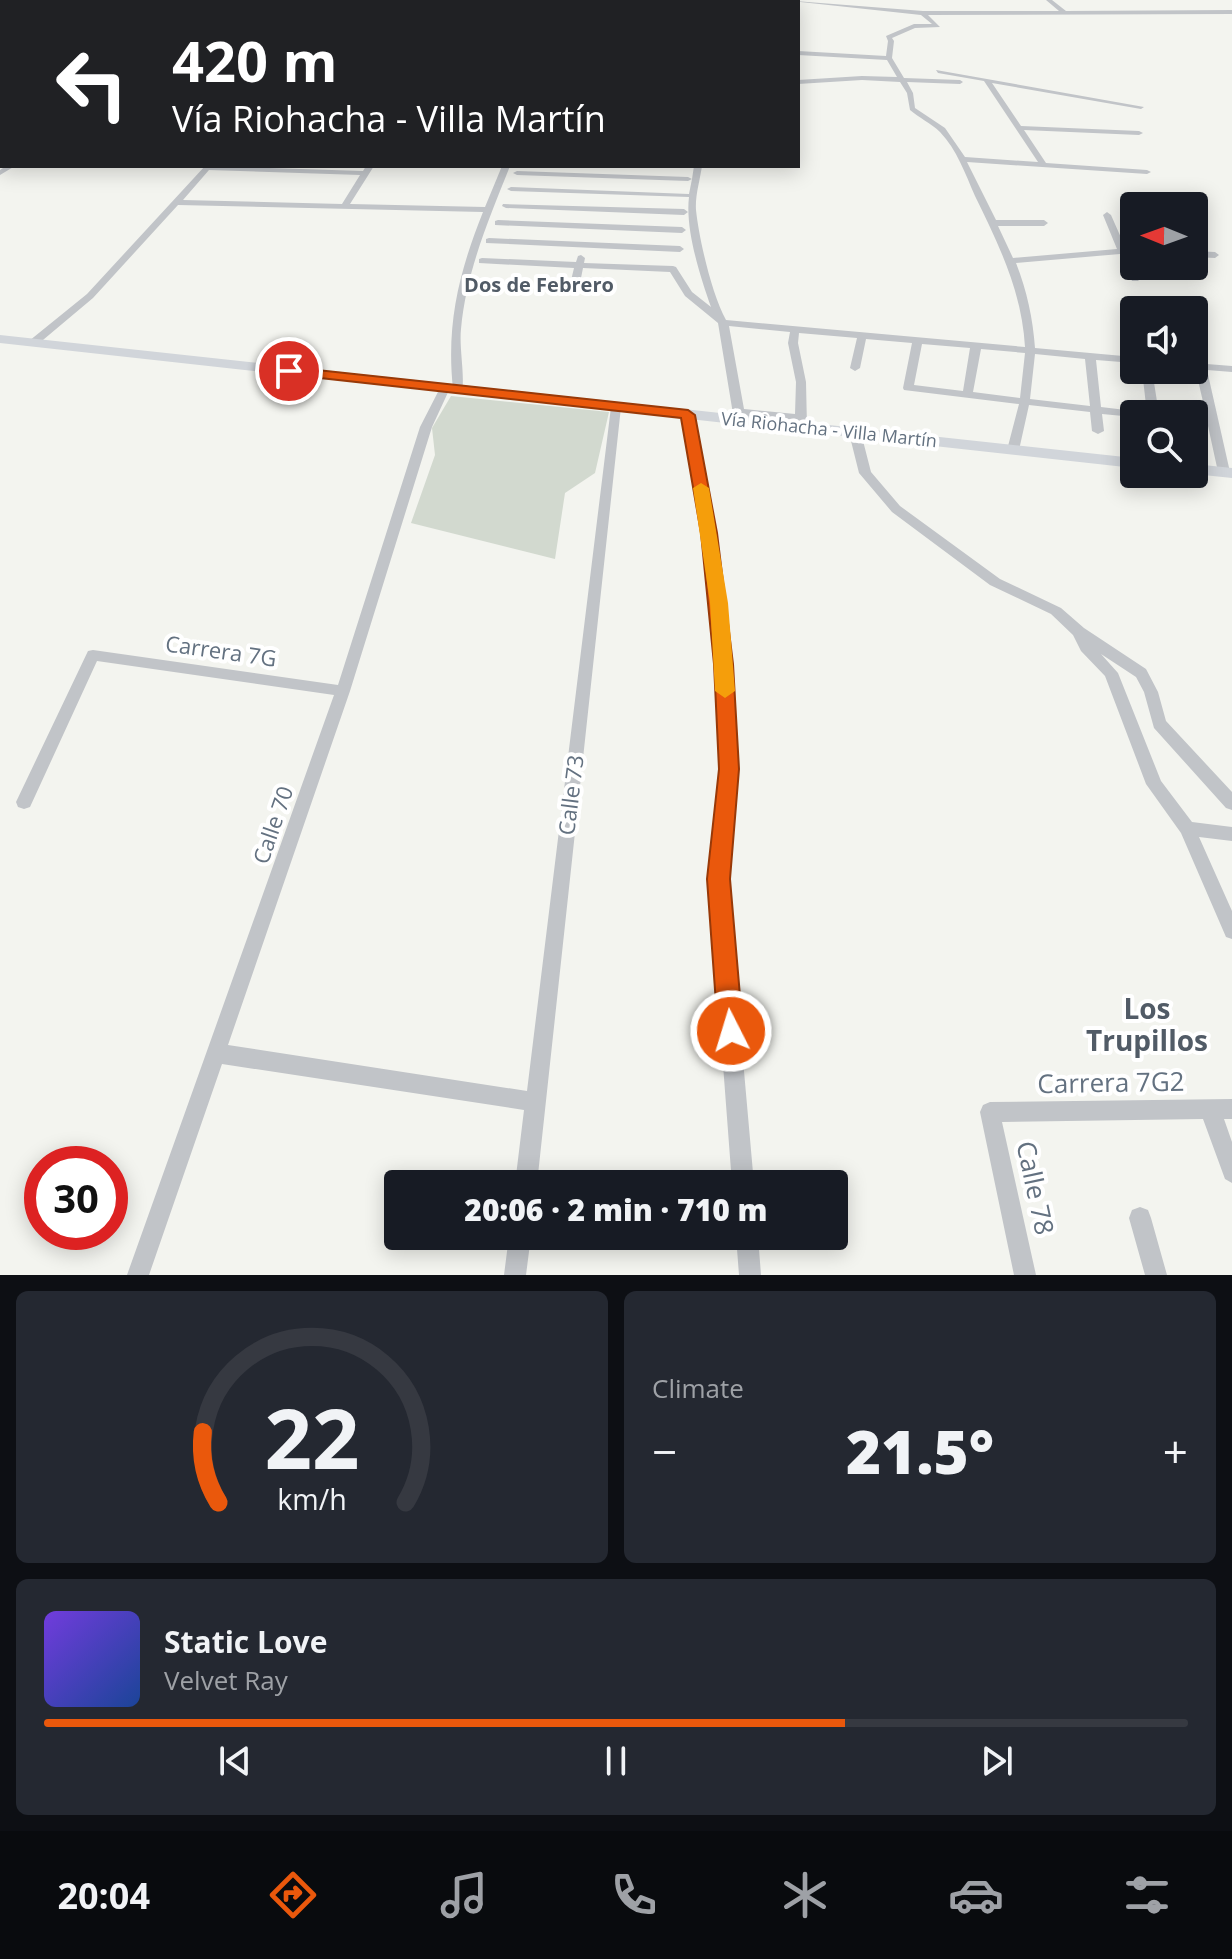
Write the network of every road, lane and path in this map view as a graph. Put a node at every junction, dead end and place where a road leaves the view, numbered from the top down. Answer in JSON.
{"nodes":[{"id":1,"x":1049,"y":0,"type":"edge"},
{"id":2,"x":800,"y":1,"type":"edge"},
{"id":3,"x":800,"y":4,"type":"edge"},
{"id":4,"x":803,"y":12,"type":"dead end"},
{"id":5,"x":1232,"y":12,"type":"edge"},
{"id":6,"x":923,"y":13,"type":"junction"},
{"id":7,"x":1065,"y":13,"type":"junction"},
{"id":8,"x":800,"y":52,"type":"edge"},
{"id":9,"x":889,"y":58,"type":"junction"},
{"id":10,"x":938,"y":71,"type":"dead end"},
{"id":11,"x":899,"y":80,"type":"junction"},
{"id":12,"x":811,"y":81,"type":"junction"},
{"id":13,"x":988,"y":81,"type":"junction"},
{"id":14,"x":800,"y":82,"type":"edge"},
{"id":15,"x":1141,"y":107,"type":"dead end"},
{"id":16,"x":1020,"y":128,"type":"junction"},
{"id":17,"x":1139,"y":133,"type":"dead end"},
{"id":18,"x":961,"y":159,"type":"junction"},
{"id":19,"x":1043,"y":164,"type":"junction"},
{"id":20,"x":207,"y":168,"type":"edge"},
{"id":21,"x":288,"y":168,"type":"edge"},
{"id":22,"x":505,"y":168,"type":"edge"},
{"id":23,"x":690,"y":168,"type":"edge"},
{"id":24,"x":698,"y":168,"type":"edge"},
{"id":25,"x":368,"y":169,"type":"edge"},
{"id":26,"x":600,"y":171,"type":"edge"},
{"id":27,"x":1147,"y":172,"type":"dead end"},
{"id":28,"x":517,"y":173,"type":"dead end"},
{"id":29,"x":688,"y":179,"type":"junction"},
{"id":30,"x":511,"y":189,"type":"dead end"},
{"id":31,"x":595,"y":192,"type":"junction"},
{"id":32,"x":686,"y":195,"type":"junction"},
{"id":33,"x":176,"y":202,"type":"junction"},
{"id":34,"x":345,"y":206,"type":"junction"},
{"id":35,"x":506,"y":206,"type":"dead end"},
{"id":36,"x":592,"y":209,"type":"junction"},
{"id":37,"x":488,"y":210,"type":"junction"},
{"id":38,"x":684,"y":212,"type":"junction"},
{"id":39,"x":1107,"y":215,"type":"dead end"},
{"id":40,"x":498,"y":223,"type":"dead end"},
{"id":41,"x":993,"y":223,"type":"junction"},
{"id":42,"x":1044,"y":223,"type":"dead end"},
{"id":43,"x":588,"y":227,"type":"junction"},
{"id":44,"x":682,"y":230,"type":"junction"},
{"id":45,"x":1120,"y":236,"type":"edge"},
{"id":46,"x":489,"y":241,"type":"dead end"},
{"id":47,"x":584,"y":245,"type":"junction"},
{"id":48,"x":680,"y":249,"type":"junction"},
{"id":49,"x":1120,"y":253,"type":"edge"},
{"id":50,"x":1208,"y":253,"type":"edge"},
{"id":51,"x":1215,"y":255,"type":"dead end"},
{"id":52,"x":482,"y":261,"type":"dead end"},
{"id":53,"x":1013,"y":261,"type":"junction"},
{"id":54,"x":465,"y":268,"type":"junction"},
{"id":55,"x":673,"y":269,"type":"junction"},
{"id":56,"x":578,"y":270,"type":"junction"},
{"id":57,"x":678,"y":280,"type":"junction"},
{"id":58,"x":708,"y":287,"type":"junction"},
{"id":59,"x":573,"y":293,"type":"dead end"},
{"id":60,"x":720,"y":320,"type":"junction"},
{"id":61,"x":795,"y":329,"type":"junction"},
{"id":62,"x":862,"y":336,"type":"junction"},
{"id":63,"x":0,"y":339,"type":"edge"},
{"id":64,"x":918,"y":341,"type":"junction"},
{"id":65,"x":33,"y":343,"type":"junction"},
{"id":66,"x":976,"y":346,"type":"junction"},
{"id":67,"x":1032,"y":351,"type":"junction"},
{"id":68,"x":1090,"y":356,"type":"junction"},
{"id":69,"x":1120,"y":359,"type":"edge"},
{"id":70,"x":1208,"y":367,"type":"edge"},
{"id":71,"x":855,"y":368,"type":"dead end"},
{"id":72,"x":1232,"y":369,"type":"edge"},
{"id":73,"x":1202,"y":384,"type":"edge"},
{"id":74,"x":452,"y":388,"type":"junction"},
{"id":75,"x":967,"y":396,"type":"junction"},
{"id":76,"x":1026,"y":403,"type":"junction"},
{"id":77,"x":616,"y":407,"type":"junction"},
{"id":78,"x":1095,"y":410,"type":"junction"},
{"id":79,"x":1120,"y":413,"type":"edge"},
{"id":80,"x":688,"y":415,"type":"junction"},
{"id":81,"x":739,"y":416,"type":"junction"},
{"id":82,"x":1208,"y":422,"type":"edge"},
{"id":83,"x":801,"y":423,"type":"junction"},
{"id":84,"x":1214,"y":423,"type":"junction"},
{"id":85,"x":1098,"y":431,"type":"dead end"},
{"id":86,"x":855,"y":433,"type":"junction"},
{"id":87,"x":1013,"y":450,"type":"junction"},
{"id":88,"x":1120,"y":461,"type":"edge"},
{"id":89,"x":1208,"y":471,"type":"edge"},
{"id":90,"x":1228,"y":473,"type":"edge"},
{"id":91,"x":1079,"y":632,"type":"junction"},
{"id":92,"x":343,"y":691,"type":"junction"},
{"id":93,"x":24,"y":802,"type":"dead end"},
{"id":94,"x":1232,"y":803,"type":"edge"},
{"id":95,"x":1187,"y":829,"type":"junction"},
{"id":96,"x":1232,"y":834,"type":"edge"},
{"id":97,"x":1232,"y":931,"type":"edge"},
{"id":98,"x":216,"y":1053,"type":"junction"},
{"id":99,"x":535,"y":1102,"type":"junction"},
{"id":100,"x":1210,"y":1109,"type":"junction"},
{"id":101,"x":1232,"y":1109,"type":"edge"},
{"id":102,"x":990,"y":1112,"type":"joint"},
{"id":103,"x":528,"y":1170,"type":"edge"},
{"id":104,"x":742,"y":1170,"type":"edge"},
{"id":105,"x":1232,"y":1172,"type":"edge"},
{"id":106,"x":1140,"y":1218,"type":"dead end"},
{"id":107,"x":518,"y":1250,"type":"edge"},
{"id":108,"x":748,"y":1250,"type":"edge"},
{"id":109,"x":138,"y":1275,"type":"edge"},
{"id":110,"x":515,"y":1275,"type":"edge"},
{"id":111,"x":750,"y":1275,"type":"edge"},
{"id":112,"x":1025,"y":1275,"type":"edge"},
{"id":113,"x":1156,"y":1275,"type":"edge"}],
"edges":[{"from":1,"to":7,"type":"street"},
{"from":2,"to":6,"type":"street"},
{"from":3,"to":4,"type":"street"},
{"from":5,"to":7,"type":"street"},
{"from":6,"to":7,"type":"street"},
{"from":6,"to":9,"type":"street"},
{"from":8,"to":9,"type":"street"},
{"from":8,"to":12,"type":"street"},
{"from":9,"to":11,"type":"street"},
{"from":10,"to":13,"type":"street"},
{"from":11,"to":12,"type":"street"},
{"from":11,"to":13,"type":"street"},
{"from":11,"to":18,"type":"street"},
{"from":12,"to":14,"type":"street"},
{"from":13,"to":15,"type":"street"},
{"from":13,"to":16,"type":"street"},
{"from":16,"to":17,"type":"street"},
{"from":16,"to":19,"type":"street"},
{"from":18,"to":19,"type":"street"},
{"from":18,"to":41,"type":"street"},
{"from":19,"to":27,"type":"street"},
{"from":20,"to":33,"type":"street"},
{"from":21,"to":25,"type":"street"},
{"from":22,"to":37,"type":"street"},
{"from":23,"to":29,"type":"street"},
{"from":24,"to":58,"type":"street"},
{"from":25,"to":34,"type":"street"},
{"from":26,"to":28,"type":"street"},
{"from":26,"to":29,"type":"street"},
{"from":26,"to":31,"type":"street"},
{"from":29,"to":32,"type":"street"},
{"from":30,"to":31,"type":"street"},
{"from":31,"to":32,"type":"street"},
{"from":31,"to":36,"type":"street"},
{"from":32,"to":38,"type":"street"},
{"from":33,"to":34,"type":"street"},
{"from":33,"to":65,"type":"street"},
{"from":34,"to":37,"type":"street"},
{"from":35,"to":36,"type":"street"},
{"from":36,"to":38,"type":"street"},
{"from":36,"to":43,"type":"street"},
{"from":37,"to":54,"type":"street"},
{"from":38,"to":44,"type":"street"},
{"from":39,"to":45,"type":"street"},
{"from":40,"to":43,"type":"street"},
{"from":41,"to":42,"type":"street"},
{"from":41,"to":53,"type":"street"},
{"from":43,"to":44,"type":"street"},
{"from":43,"to":47,"type":"street"},
{"from":44,"to":48,"type":"street"},
{"from":46,"to":47,"type":"street"},
{"from":47,"to":48,"type":"street"},
{"from":47,"to":56,"type":"street"},
{"from":48,"to":55,"type":"street"},
{"from":49,"to":53,"type":"street"},
{"from":50,"to":51,"type":"street"},
{"from":52,"to":56,"type":"street"},
{"from":53,"to":67,"type":"street"},
{"from":54,"to":56,"type":"street"},
{"from":54,"to":74,"type":"street"},
{"from":55,"to":56,"type":"street"},
{"from":55,"to":57,"type":"street"},
{"from":56,"to":59,"type":"street"},
{"from":57,"to":58,"type":"street"},
{"from":57,"to":60,"type":"street"},
{"from":58,"to":60,"type":"street"},
{"from":60,"to":61,"type":"street"},
{"from":60,"to":81,"type":"street"},
{"from":61,"to":62,"type":"street"},
{"from":61,"to":83,"type":"street"},
{"from":62,"to":64,"type":"street"},
{"from":62,"to":71,"type":"street"},
{"from":63,"to":65,"type":"main road","name":"Vía Riohacha - Villa Martín"},
{"from":64,"to":66,"type":"street"},
{"from":64,"to":75,"type":"street"},
{"from":65,"to":74,"type":"main road","name":"Vía Riohacha - Villa Martín"},
{"from":66,"to":67,"type":"street"},
{"from":66,"to":75,"type":"street"},
{"from":67,"to":68,"type":"street"},
{"from":67,"to":76,"type":"street"},
{"from":68,"to":69,"type":"street"},
{"from":68,"to":78,"type":"street"},
{"from":70,"to":72,"type":"street"},
{"from":73,"to":84,"type":"street"},
{"from":74,"to":77,"type":"main road","name":"Vía Riohacha - Villa Martín"},
{"from":74,"to":92,"type":"street","name":"Calle 70"},
{"from":75,"to":76,"type":"street"},
{"from":76,"to":78,"type":"street"},
{"from":76,"to":87,"type":"street"},
{"from":77,"to":80,"type":"main road","name":"Vía Riohacha - Villa Martín"},
{"from":77,"to":99,"type":"street","name":"Calle 73"},
{"from":78,"to":79,"type":"street"},
{"from":78,"to":85,"type":"street"},
{"from":80,"to":81,"type":"main road","name":"Vía Riohacha - Villa Martín"},
{"from":80,"to":104,"type":"street"},
{"from":81,"to":83,"type":"main road","name":"Vía Riohacha - Villa Martín"},
{"from":82,"to":84,"type":"street"},
{"from":83,"to":86,"type":"main road","name":"Vía Riohacha - Villa Martín"},
{"from":84,"to":90,"type":"street"},
{"from":86,"to":87,"type":"main road","name":"Vía Riohacha - Villa Martín"},
{"from":86,"to":91,"type":"street"},
{"from":87,"to":88,"type":"main road","name":"Vía Riohacha - Villa Martín"},
{"from":89,"to":90,"type":"main road"},
{"from":91,"to":94,"type":"street"},
{"from":91,"to":95,"type":"street"},
{"from":92,"to":93,"type":"street","name":"Carrera 7G"},
{"from":92,"to":98,"type":"street","name":"Calle 70"},
{"from":95,"to":96,"type":"street"},
{"from":95,"to":97,"type":"street"},
{"from":98,"to":99,"type":"street"},
{"from":98,"to":109,"type":"street","name":"Calle 70"},
{"from":99,"to":103,"type":"street","name":"Calle 73"},
{"from":100,"to":101,"type":"street","name":"Carrera 7G2"},
{"from":100,"to":102,"type":"street","name":"Carrera 7G2"},
{"from":100,"to":105,"type":"street"},
{"from":102,"to":112,"type":"street","name":"Calle 78"},
{"from":106,"to":113,"type":"street"},
{"from":107,"to":110,"type":"street"},
{"from":108,"to":111,"type":"street"}]}
